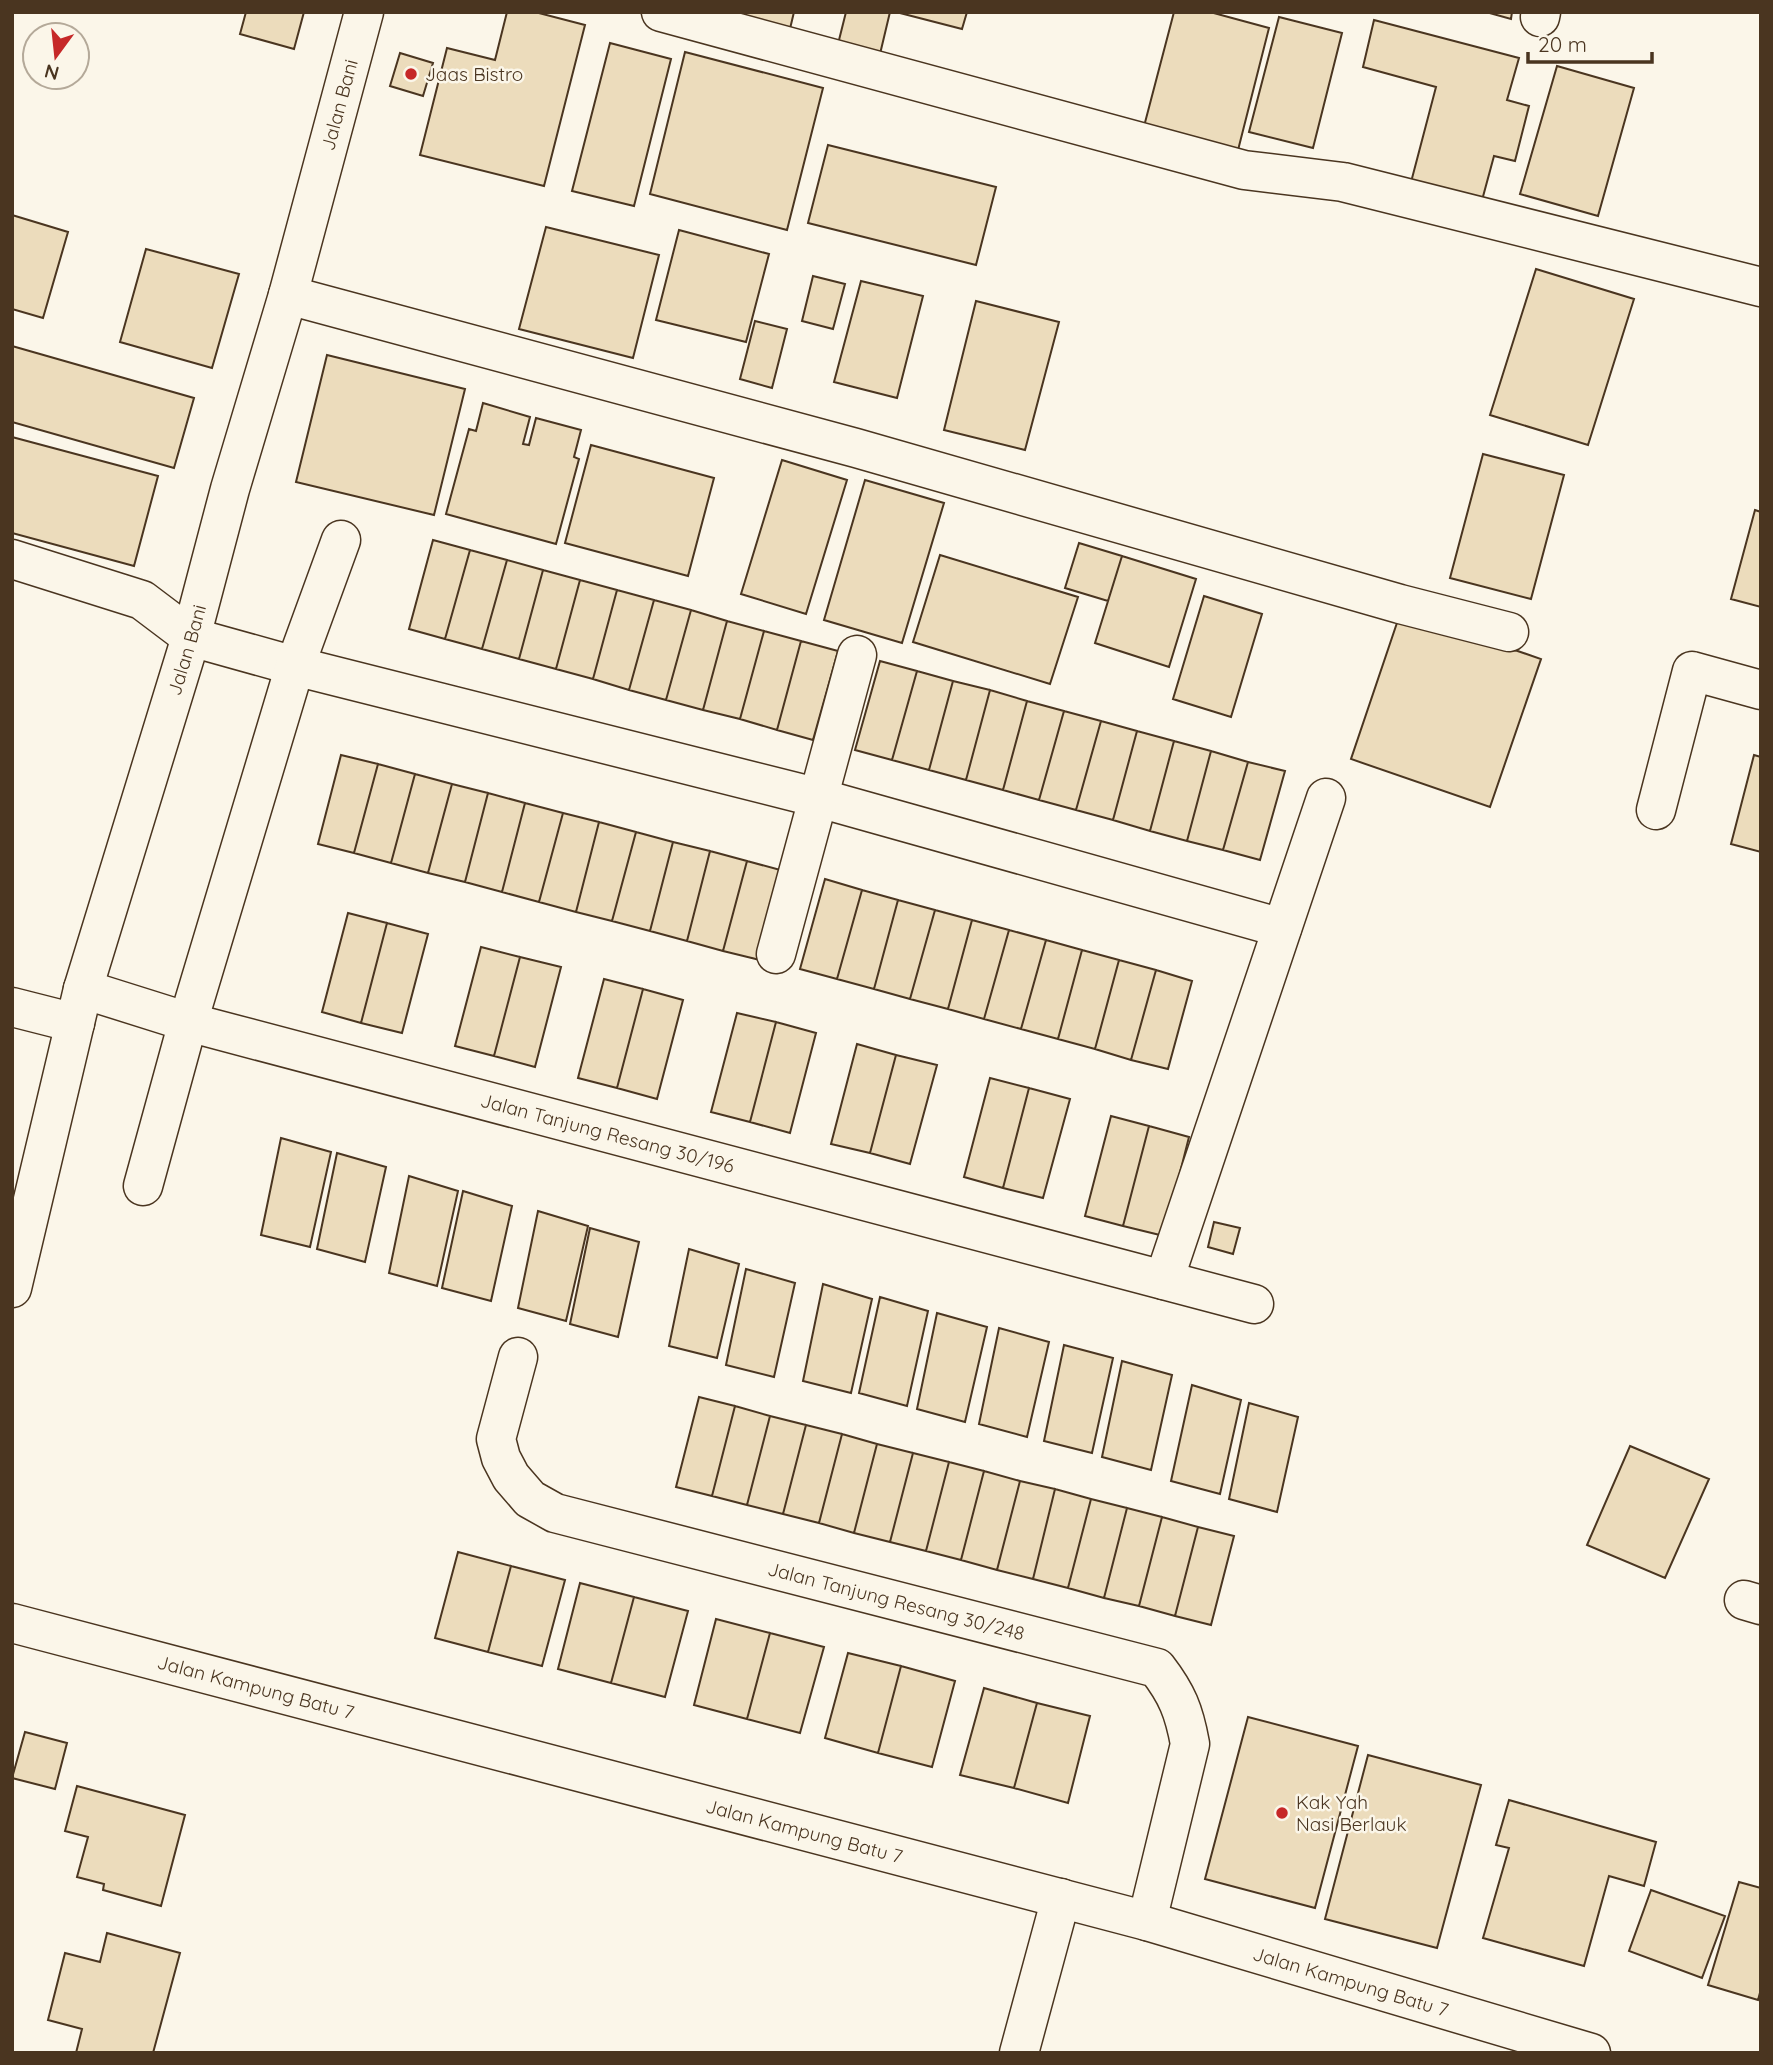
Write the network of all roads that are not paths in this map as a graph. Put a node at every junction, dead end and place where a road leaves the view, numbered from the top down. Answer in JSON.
{"nodes":[{"id":1,"x":364,"y":12,"type":"edge"},
{"id":2,"x":661,"y":12,"type":"edge"},
{"id":3,"x":1761,"y":287,"type":"edge"},
{"id":4,"x":288,"y":295,"type":"junction"},
{"id":5,"x":341,"y":540,"type":"dead end"},
{"id":6,"x":12,"y":559,"type":"edge"},
{"id":7,"x":1509,"y":632,"type":"dead end"},
{"id":8,"x":191,"y":637,"type":"junction"},
{"id":9,"x":857,"y":655,"type":"dead end"},
{"id":10,"x":295,"y":666,"type":"junction"},
{"id":11,"x":1761,"y":690,"type":"edge"},
{"id":12,"x":819,"y":798,"type":"junction"},
{"id":13,"x":1326,"y":798,"type":"dead end"},
{"id":14,"x":1656,"y":810,"type":"dead end"},
{"id":15,"x":1282,"y":928,"type":"junction"},
{"id":16,"x":776,"y":954,"type":"dead end"},
{"id":17,"x":79,"y":1006,"type":"junction"},
{"id":18,"x":12,"y":1007,"type":"edge"},
{"id":19,"x":188,"y":1022,"type":"junction"},
{"id":20,"x":143,"y":1186,"type":"dead end"},
{"id":21,"x":1164,"y":1280,"type":"junction"},
{"id":22,"x":12,"y":1288,"type":"edge"},
{"id":23,"x":1254,"y":1304,"type":"dead end"},
{"id":24,"x":518,"y":1356,"type":"dead end"},
{"id":25,"x":12,"y":1623,"type":"edge"},
{"id":26,"x":1061,"y":1898,"type":"junction"},
{"id":27,"x":1147,"y":1921,"type":"junction"},
{"id":28,"x":1019,"y":2053,"type":"edge"},
{"id":29,"x":1591,"y":2053,"type":"edge"}],
"edges":[{"from":1,"to":4,"type":"street","name":"Jalan Bani"},
{"from":2,"to":3,"type":"street"},
{"from":4,"to":7,"type":"street"},
{"from":4,"to":8,"type":"street","name":"Jalan Bani"},
{"from":5,"to":10,"type":"street"},
{"from":6,"to":8,"type":"street"},
{"from":8,"to":10,"type":"street"},
{"from":8,"to":17,"type":"street","name":"Jalan Bani"},
{"from":9,"to":12,"type":"street"},
{"from":10,"to":12,"type":"street"},
{"from":10,"to":19,"type":"street"},
{"from":11,"to":14,"type":"street"},
{"from":12,"to":15,"type":"street"},
{"from":12,"to":16,"type":"street"},
{"from":13,"to":15,"type":"street"},
{"from":15,"to":21,"type":"street"},
{"from":17,"to":18,"type":"street","name":"Jalan Tanjung Resang 30/196"},
{"from":17,"to":19,"type":"street","name":"Jalan Tanjung Resang 30/196"},
{"from":17,"to":22,"type":"street","name":"Jalan Bani"},
{"from":19,"to":20,"type":"street"},
{"from":19,"to":21,"type":"street","name":"Jalan Tanjung Resang 30/196"},
{"from":21,"to":23,"type":"street","name":"Jalan Tanjung Resang 30/196"},
{"from":24,"to":27,"type":"street","name":"Jalan Tanjung Resang 30/248"},
{"from":25,"to":26,"type":"street","name":"Jalan Kampung Batu 7"},
{"from":26,"to":27,"type":"street","name":"Jalan Kampung Batu 7"},
{"from":26,"to":28,"type":"street"},
{"from":27,"to":29,"type":"street","name":"Jalan Kampung Batu 7"}]}
